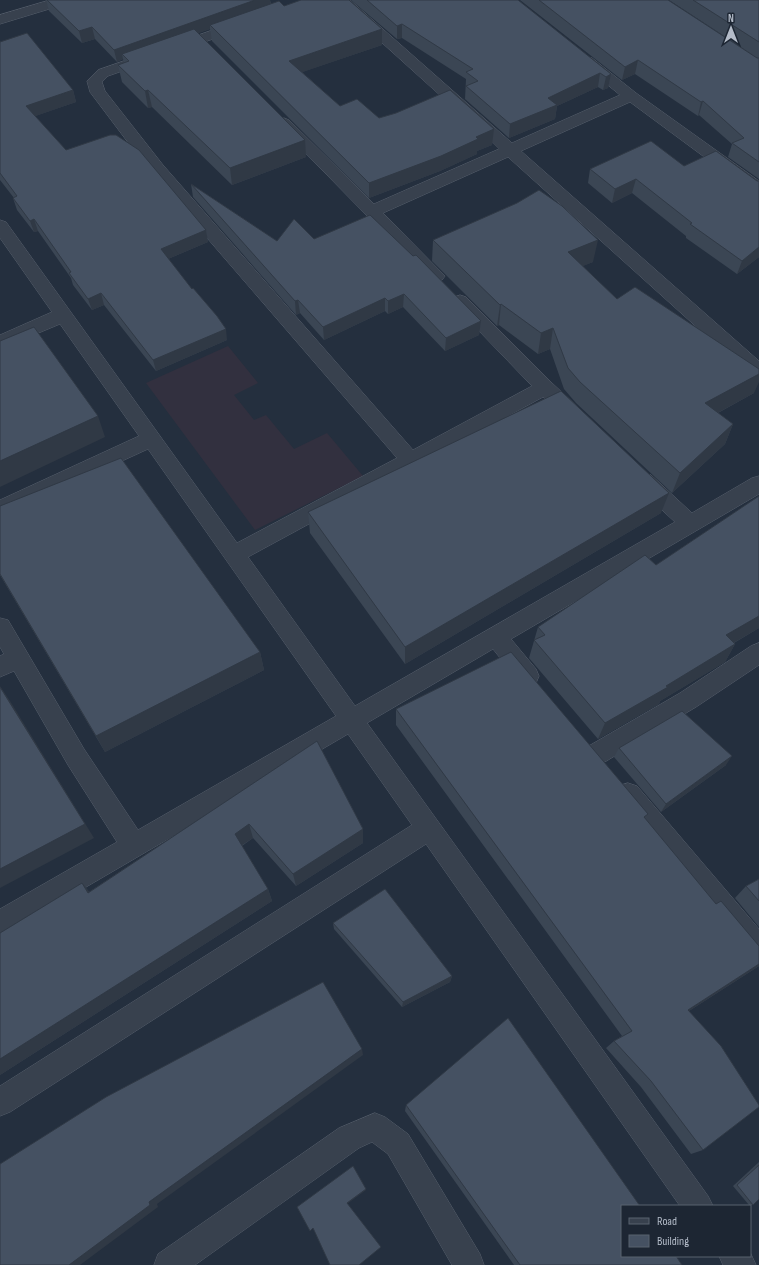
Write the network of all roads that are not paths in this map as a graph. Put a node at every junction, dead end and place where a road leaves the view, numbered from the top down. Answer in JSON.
{"nodes":[{"id":1,"x":64,"y":0,"type":"edge"},
{"id":2,"x":342,"y":0,"type":"edge"},
{"id":3,"x":0,"y":20,"type":"edge"},
{"id":4,"x":250,"y":21,"type":"edge"},
{"id":5,"x":576,"y":53,"type":"edge"},
{"id":6,"x":631,"y":96,"type":"junction"},
{"id":7,"x":272,"y":111,"type":"edge"},
{"id":8,"x":510,"y":150,"type":"junction"},
{"id":9,"x":759,"y":190,"type":"edge"},
{"id":10,"x":372,"y":211,"type":"junction"},
{"id":11,"x":0,"y":226,"type":"edge"},
{"id":12,"x":64,"y":315,"type":"junction"},
{"id":13,"x":0,"y":342,"type":"edge"},
{"id":14,"x":759,"y":372,"type":"edge"},
{"id":15,"x":545,"y":388,"type":"junction"},
{"id":16,"x":586,"y":426,"type":"edge"},
{"id":17,"x":151,"y":439,"type":"junction"},
{"id":18,"x":410,"y":460,"type":"junction"},
{"id":19,"x":632,"y":469,"type":"edge"},
{"id":20,"x":759,"y":484,"type":"edge"},
{"id":21,"x":0,"y":509,"type":"edge"},
{"id":22,"x":690,"y":524,"type":"junction"},
{"id":23,"x":233,"y":555,"type":"junction"},
{"id":24,"x":0,"y":627,"type":"edge"},
{"id":25,"x":496,"y":637,"type":"junction"},
{"id":26,"x":759,"y":653,"type":"edge"},
{"id":27,"x":9,"y":662,"type":"edge"},
{"id":28,"x":540,"y":690,"type":"edge"},
{"id":29,"x":352,"y":720,"type":"junction"},
{"id":30,"x":580,"y":737,"type":"edge"},
{"id":31,"x":595,"y":755,"type":"junction"},
{"id":32,"x":429,"y":828,"type":"junction"},
{"id":33,"x":134,"y":846,"type":"junction"},
{"id":34,"x":0,"y":923,"type":"edge"},
{"id":35,"x":759,"y":949,"type":"edge"},
{"id":36,"x":0,"y":1102,"type":"edge"},
{"id":37,"x":697,"y":1205,"type":"edge"},
{"id":38,"x":169,"y":1265,"type":"edge"},
{"id":39,"x":469,"y":1265,"type":"edge"}],
"edges":[{"from":1,"to":3,"type":"street"},
{"from":2,"to":8,"type":"street"},
{"from":4,"to":18,"type":"street"},
{"from":5,"to":6,"type":"street"},
{"from":6,"to":8,"type":"street"},
{"from":6,"to":9,"type":"street"},
{"from":7,"to":10,"type":"street"},
{"from":8,"to":10,"type":"street"},
{"from":8,"to":14,"type":"street"},
{"from":10,"to":15,"type":"street"},
{"from":11,"to":12,"type":"street"},
{"from":12,"to":13,"type":"street"},
{"from":12,"to":17,"type":"street"},
{"from":15,"to":16,"type":"street"},
{"from":15,"to":18,"type":"street"},
{"from":17,"to":21,"type":"street"},
{"from":17,"to":23,"type":"street"},
{"from":18,"to":23,"type":"street"},
{"from":19,"to":22,"type":"street"},
{"from":20,"to":22,"type":"street"},
{"from":22,"to":25,"type":"street"},
{"from":23,"to":29,"type":"street"},
{"from":24,"to":27,"type":"street"},
{"from":25,"to":28,"type":"street"},
{"from":25,"to":29,"type":"street"},
{"from":26,"to":31,"type":"street"},
{"from":27,"to":33,"type":"street"},
{"from":29,"to":32,"type":"street"},
{"from":29,"to":33,"type":"street"},
{"from":30,"to":31,"type":"street"},
{"from":31,"to":35,"type":"street"},
{"from":32,"to":36,"type":"street"},
{"from":32,"to":37,"type":"street"},
{"from":33,"to":34,"type":"street"},
{"from":38,"to":39,"type":"street"}]}
